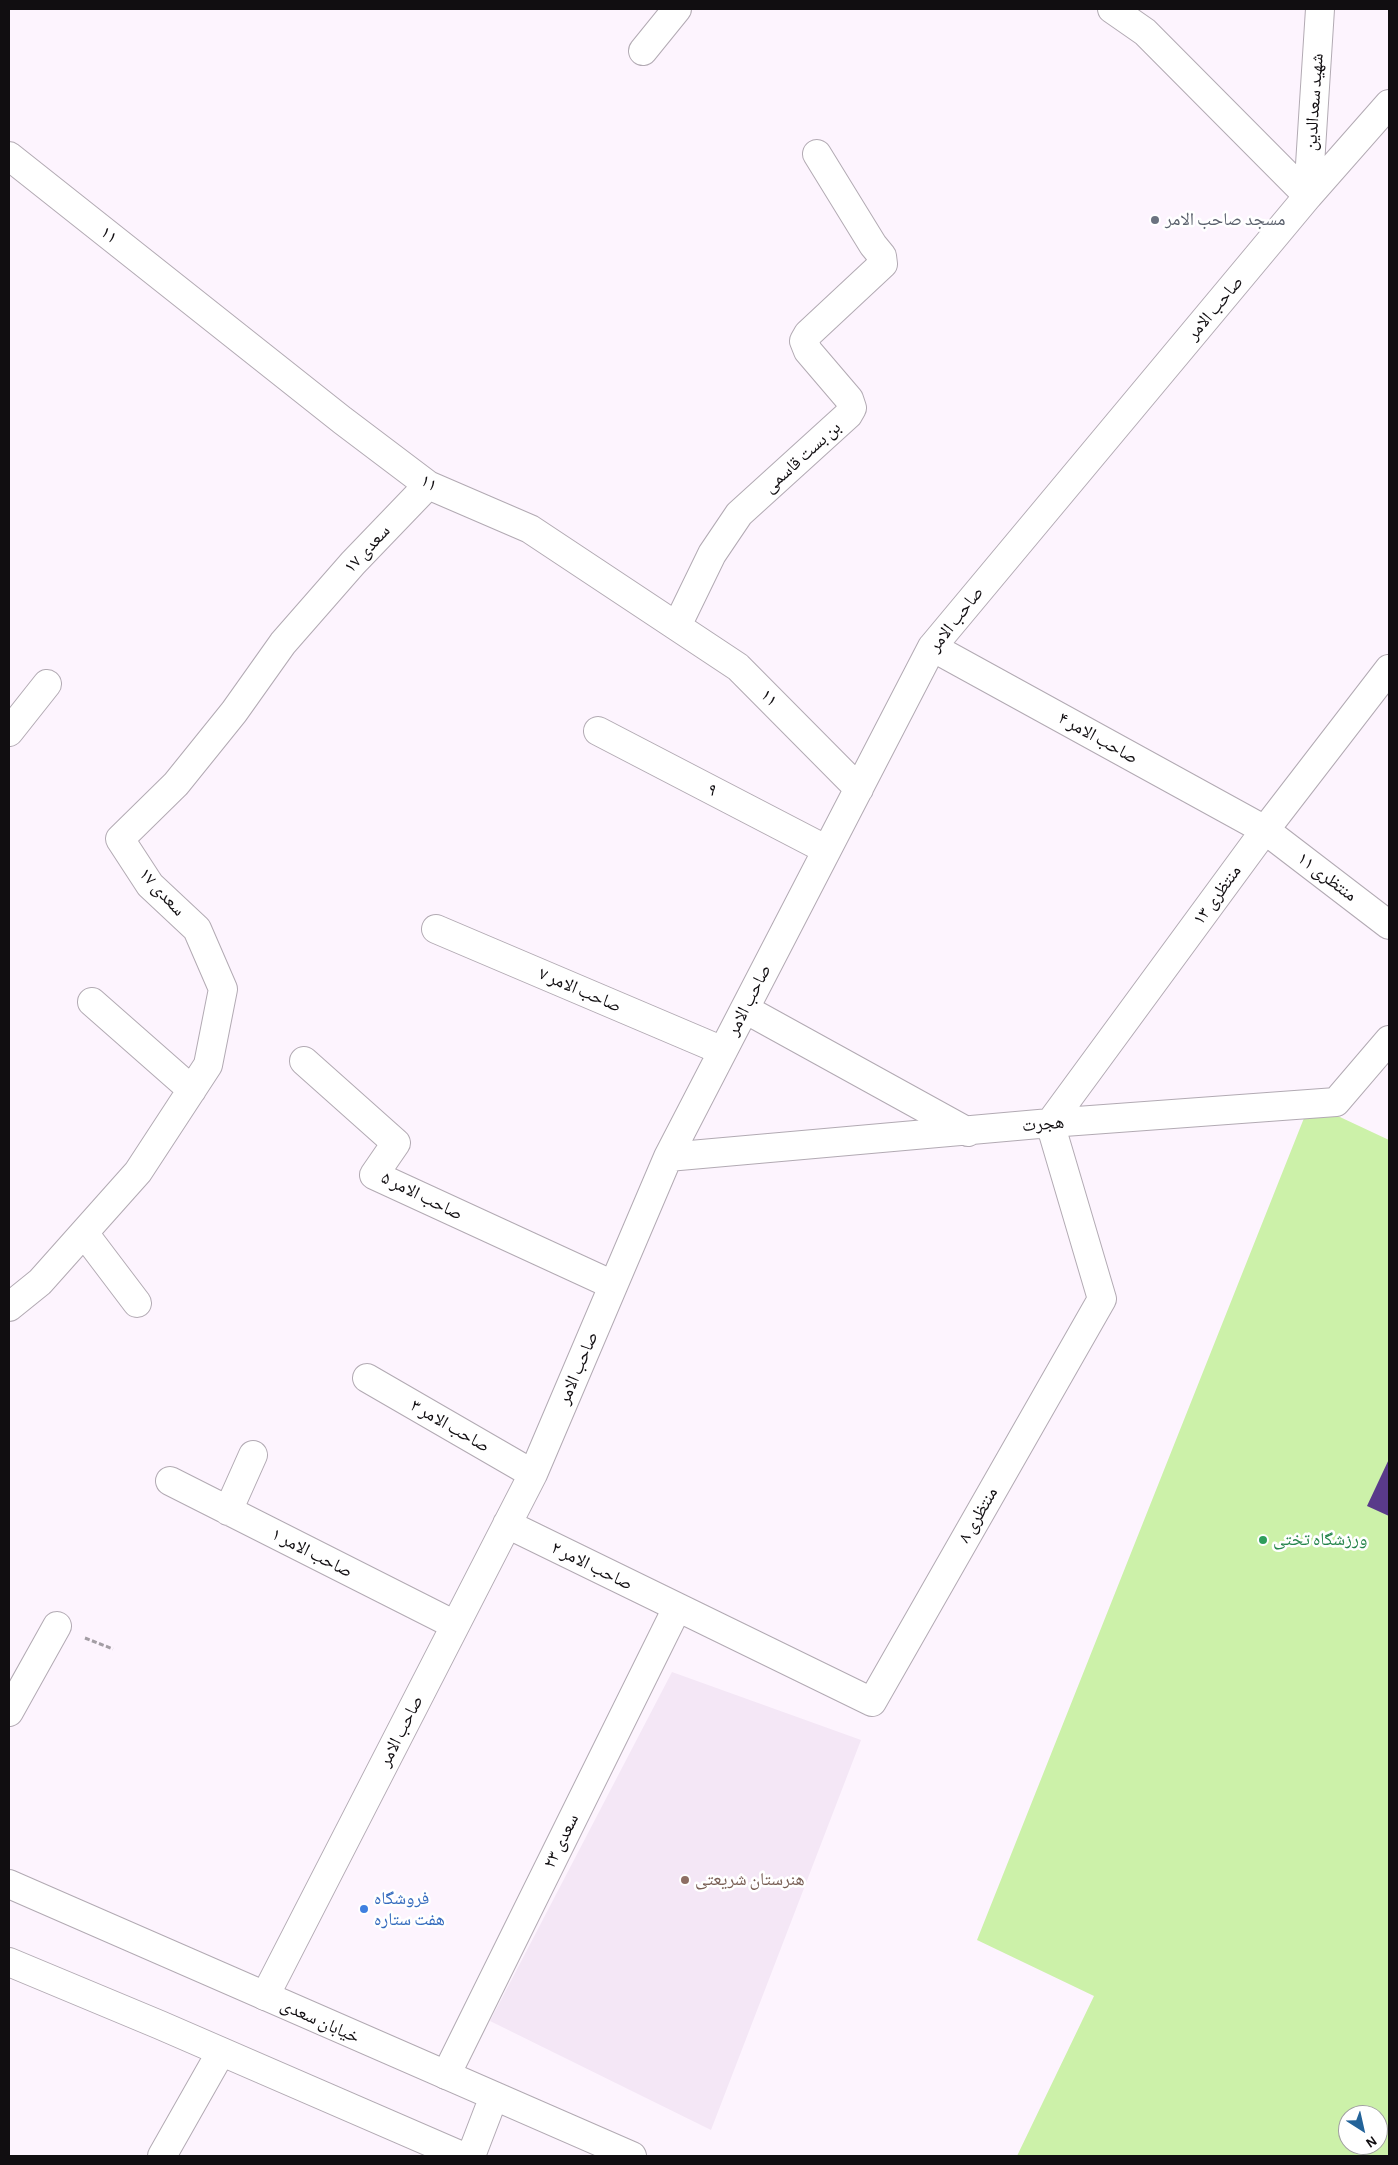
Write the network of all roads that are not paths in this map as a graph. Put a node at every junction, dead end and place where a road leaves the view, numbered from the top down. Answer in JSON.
{"nodes":[{"id":1,"x":677,"y":9,"type":"edge"},
{"id":2,"x":1112,"y":9,"type":"edge"},
{"id":3,"x":1320,"y":9,"type":"edge"},
{"id":4,"x":643,"y":51,"type":"dead end"},
{"id":5,"x":1389,"y":104,"type":"edge"},
{"id":6,"x":817,"y":154,"type":"dead end"},
{"id":7,"x":9,"y":156,"type":"edge"},
{"id":8,"x":1308,"y":196,"type":"junction"},
{"id":9,"x":428,"y":485,"type":"junction"},
{"id":10,"x":677,"y":626,"type":"junction"},
{"id":11,"x":932,"y":647,"type":"junction"},
{"id":12,"x":1389,"y":670,"type":"edge"},
{"id":13,"x":47,"y":684,"type":"dead end"},
{"id":14,"x":598,"y":731,"type":"dead end"},
{"id":15,"x":9,"y":732,"type":"edge"},
{"id":16,"x":859,"y":789,"type":"junction"},
{"id":17,"x":1265,"y":830,"type":"junction"},
{"id":18,"x":827,"y":850,"type":"junction"},
{"id":19,"x":1389,"y":925,"type":"edge"},
{"id":20,"x":436,"y":929,"type":"dead end"},
{"id":21,"x":92,"y":1002,"type":"dead end"},
{"id":22,"x":745,"y":1009,"type":"junction"},
{"id":23,"x":1389,"y":1040,"type":"edge"},
{"id":24,"x":723,"y":1051,"type":"junction"},
{"id":25,"x":304,"y":1061,"type":"dead end"},
{"id":26,"x":192,"y":1090,"type":"junction"},
{"id":27,"x":1050,"y":1123,"type":"junction"},
{"id":28,"x":968,"y":1132,"type":"junction"},
{"id":29,"x":668,"y":1157,"type":"junction"},
{"id":30,"x":84,"y":1234,"type":"junction"},
{"id":31,"x":614,"y":1285,"type":"junction"},
{"id":32,"x":137,"y":1303,"type":"dead end"},
{"id":33,"x":9,"y":1307,"type":"edge"},
{"id":34,"x":367,"y":1378,"type":"dead end"},
{"id":35,"x":253,"y":1455,"type":"dead end"},
{"id":36,"x":533,"y":1474,"type":"junction"},
{"id":37,"x":170,"y":1480,"type":"dead end"},
{"id":38,"x":228,"y":1510,"type":"junction"},
{"id":39,"x":507,"y":1524,"type":"junction"},
{"id":40,"x":676,"y":1608,"type":"junction"},
{"id":41,"x":455,"y":1625,"type":"junction"},
{"id":42,"x":57,"y":1626,"type":"dead end"},
{"id":43,"x":9,"y":1712,"type":"edge"},
{"id":44,"x":9,"y":1884,"type":"edge"},
{"id":45,"x":9,"y":1962,"type":"edge"},
{"id":46,"x":265,"y":1996,"type":"junction"},
{"id":47,"x":221,"y":2052,"type":"junction"},
{"id":48,"x":446,"y":2075,"type":"junction"},
{"id":49,"x":494,"y":2096,"type":"junction"},
{"id":50,"x":162,"y":2156,"type":"edge"},
{"id":51,"x":462,"y":2156,"type":"edge"},
{"id":52,"x":471,"y":2156,"type":"edge"},
{"id":53,"x":632,"y":2156,"type":"edge"}],
"edges":[{"from":1,"to":4,"type":"street"},
{"from":2,"to":8,"type":"street"},
{"from":3,"to":8,"type":"street","name":"شهید سعدالدین"},
{"from":5,"to":8,"type":"street","name":"صاحب الامر"},
{"from":6,"to":10,"type":"street","name":"بن بست قاسمی"},
{"from":7,"to":9,"type":"street","name":"۱۱"},
{"from":8,"to":11,"type":"street","name":"صاحب الامر"},
{"from":9,"to":10,"type":"street","name":"۱۱"},
{"from":9,"to":26,"type":"street","name":"سعدی ۱۷"},
{"from":10,"to":16,"type":"street","name":"۱۱"},
{"from":11,"to":16,"type":"street","name":"صاحب الامر"},
{"from":11,"to":17,"type":"street","name":"صاحب الامر ۴"},
{"from":12,"to":17,"type":"street","name":"منتظری ۱۳"},
{"from":13,"to":15,"type":"street"},
{"from":14,"to":18,"type":"street","name":"۹"},
{"from":16,"to":18,"type":"street","name":"صاحب الامر"},
{"from":17,"to":19,"type":"street","name":"منتظری ۱۱"},
{"from":17,"to":27,"type":"street","name":"منتظری ۱۳"},
{"from":18,"to":22,"type":"street","name":"صاحب الامر"},
{"from":20,"to":24,"type":"street","name":"صاحب الامر ۷"},
{"from":21,"to":26,"type":"street"},
{"from":22,"to":24,"type":"street","name":"صاحب الامر"},
{"from":22,"to":28,"type":"street"},
{"from":23,"to":27,"type":"street","name":"هجرت"},
{"from":24,"to":29,"type":"street","name":"صاحب الامر"},
{"from":25,"to":31,"type":"street","name":"صاحب الامر ۵"},
{"from":26,"to":30,"type":"street","name":"سعدی ۱۷"},
{"from":27,"to":28,"type":"street","name":"هجرت"},
{"from":27,"to":40,"type":"street","name":"منتظری ۸"},
{"from":28,"to":29,"type":"street","name":"هجرت"},
{"from":29,"to":31,"type":"street","name":"صاحب الامر"},
{"from":30,"to":32,"type":"street"},
{"from":30,"to":33,"type":"street","name":"سعدی ۱۷"},
{"from":31,"to":36,"type":"street","name":"صاحب الامر"},
{"from":34,"to":36,"type":"street","name":"صاحب الامر ۳"},
{"from":35,"to":38,"type":"street"},
{"from":36,"to":39,"type":"street","name":"صاحب الامر"},
{"from":37,"to":38,"type":"street","name":"صاحب الامر ۱"},
{"from":38,"to":41,"type":"street","name":"صاحب الامر ۱"},
{"from":39,"to":40,"type":"street","name":"صاحب الامر ۲"},
{"from":39,"to":41,"type":"street","name":"صاحب الامر"},
{"from":40,"to":48,"type":"street","name":"سعدی ۲۳"},
{"from":41,"to":46,"type":"street","name":"صاحب الامر"},
{"from":42,"to":43,"type":"street"},
{"from":44,"to":46,"type":"street","name":"خیابان سعدی"},
{"from":45,"to":47,"type":"street"},
{"from":46,"to":48,"type":"street","name":"خیابان سعدی"},
{"from":47,"to":50,"type":"street"},
{"from":47,"to":51,"type":"street"},
{"from":48,"to":49,"type":"street","name":"خیابان سعدی"},
{"from":49,"to":52,"type":"street"},
{"from":49,"to":53,"type":"street","name":"خیابان سعدی"}]}
